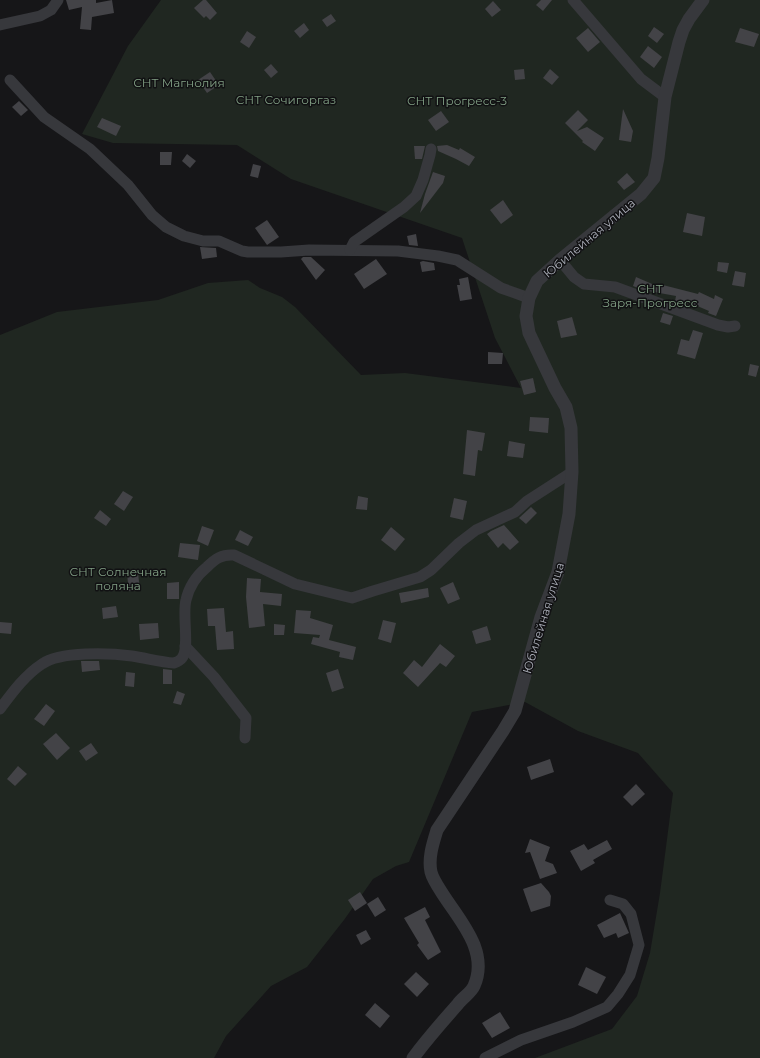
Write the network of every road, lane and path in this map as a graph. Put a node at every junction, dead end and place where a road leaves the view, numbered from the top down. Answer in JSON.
{"nodes":[{"id":1,"x":58,"y":0,"type":"edge"},
{"id":2,"x":573,"y":0,"type":"edge"},
{"id":3,"x":703,"y":0,"type":"edge"},
{"id":4,"x":0,"y":26,"type":"edge"},
{"id":5,"x":10,"y":80,"type":"dead end"},
{"id":6,"x":665,"y":97,"type":"junction"},
{"id":7,"x":430,"y":149,"type":"dead end"},
{"id":8,"x":350,"y":250,"type":"junction"},
{"id":9,"x":560,"y":260,"type":"junction"},
{"id":10,"x":528,"y":298,"type":"junction"},
{"id":11,"x":735,"y":326,"type":"dead end"},
{"id":12,"x":572,"y":472,"type":"junction"},
{"id":13,"x":185,"y":646,"type":"junction"},
{"id":14,"x":0,"y":709,"type":"edge"},
{"id":15,"x":245,"y":738,"type":"dead end"},
{"id":16,"x":610,"y":900,"type":"dead end"},
{"id":17,"x":413,"y":1058,"type":"edge"},
{"id":18,"x":485,"y":1058,"type":"edge"}],
"edges":[{"from":1,"to":4,"type":"street"},
{"from":2,"to":6,"type":"street"},
{"from":3,"to":6,"type":"street","name":"Юбилейная улица"},
{"from":5,"to":8,"type":"street"},
{"from":6,"to":9,"type":"street","name":"Юбилейная улица"},
{"from":7,"to":8,"type":"street"},
{"from":8,"to":10,"type":"street"},
{"from":9,"to":10,"type":"street","name":"Юбилейная улица"},
{"from":9,"to":11,"type":"street"},
{"from":10,"to":12,"type":"street","name":"Юбилейная улица"},
{"from":12,"to":13,"type":"street"},
{"from":12,"to":17,"type":"street","name":"Юбилейная улица"},
{"from":13,"to":14,"type":"street"},
{"from":13,"to":15,"type":"street"},
{"from":16,"to":18,"type":"street"}]}
